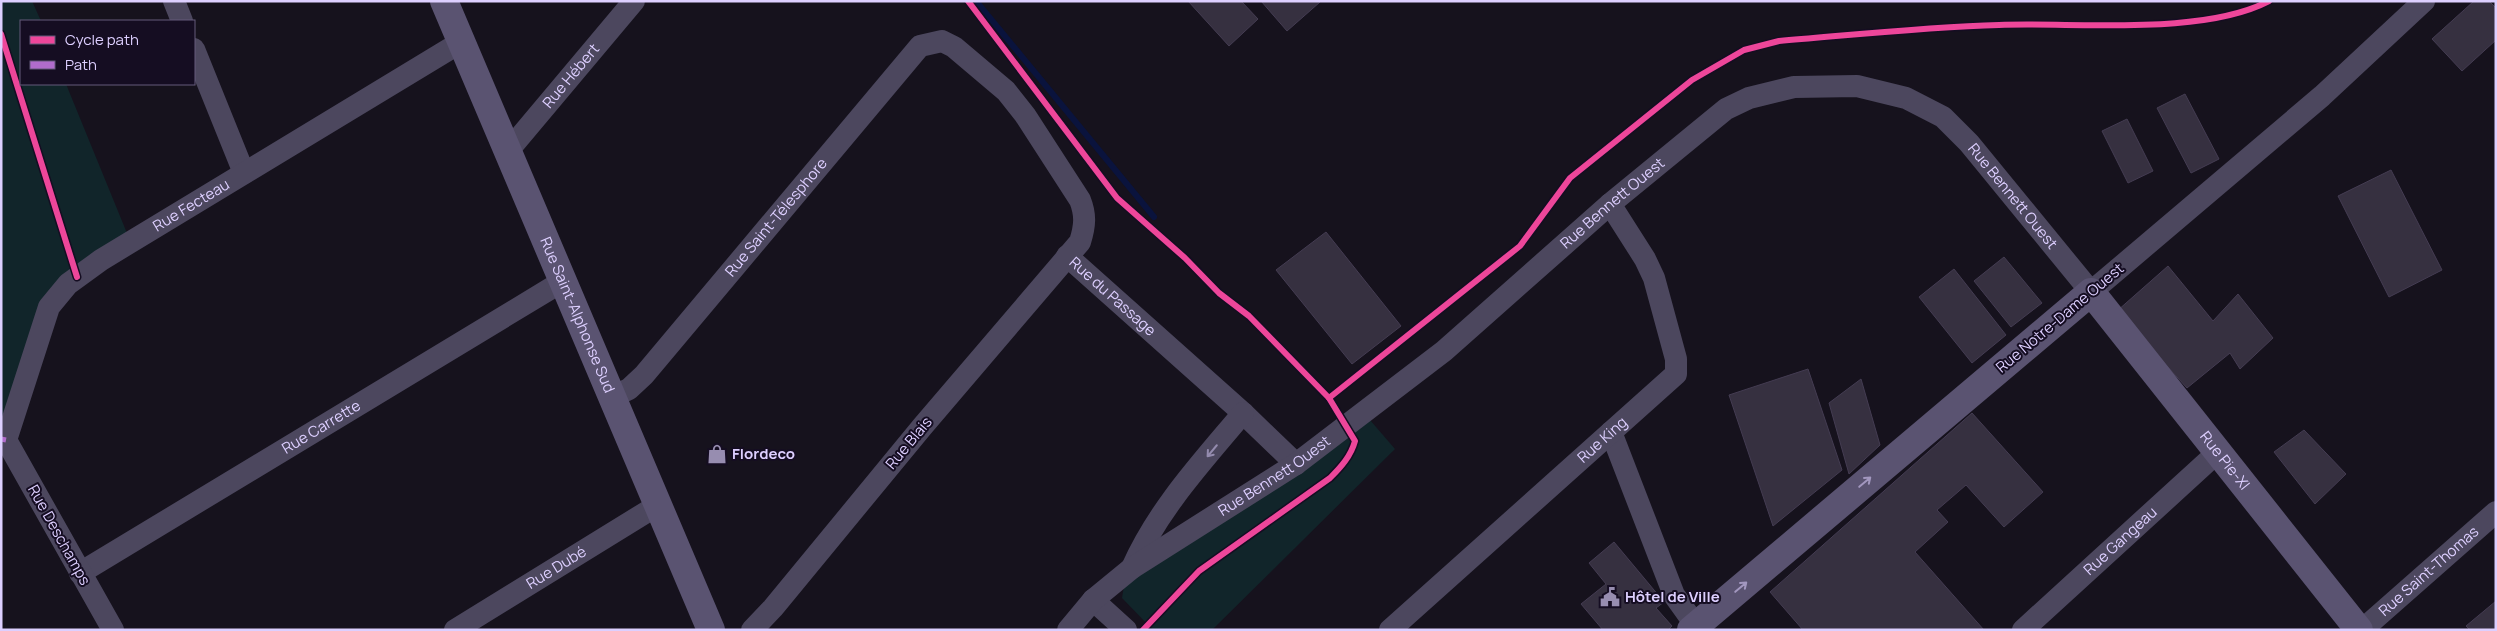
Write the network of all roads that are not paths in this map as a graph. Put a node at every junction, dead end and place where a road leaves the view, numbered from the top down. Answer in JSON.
{"nodes":[{"id":1,"x":174,"y":1,"type":"edge"},
{"id":2,"x":444,"y":1,"type":"edge"},
{"id":3,"x":634,"y":1,"type":"edge"},
{"id":4,"x":2424,"y":1,"type":"edge"},
{"id":5,"x":182,"y":20,"type":"edge"},
{"id":6,"x":942,"y":41,"type":"joint"},
{"id":7,"x":461,"y":42,"type":"junction"},
{"id":8,"x":195,"y":51,"type":"edge"},
{"id":9,"x":508,"y":151,"type":"junction"},
{"id":10,"x":244,"y":173,"type":"junction"},
{"id":11,"x":1610,"y":204,"type":"junction"},
{"id":12,"x":1067,"y":256,"type":"junction"},
{"id":13,"x":563,"y":281,"type":"junction"},
{"id":14,"x":2091,"y":292,"type":"junction"},
{"id":15,"x":612,"y":397,"type":"junction"},
{"id":16,"x":1243,"y":413,"type":"junction"},
{"id":17,"x":1610,"y":432,"type":"junction"},
{"id":18,"x":6,"y":440,"type":"joint"},
{"id":19,"x":2219,"y":452,"type":"junction"},
{"id":20,"x":1296,"y":464,"type":"junction"},
{"id":21,"x":658,"y":505,"type":"junction"},
{"id":22,"x":2496,"y":512,"type":"edge"},
{"id":23,"x":1132,"y":568,"type":"junction"},
{"id":24,"x":80,"y":573,"type":"junction"},
{"id":25,"x":1093,"y":600,"type":"junction"},
{"id":26,"x":1695,"y":628,"type":"edge"},
{"id":27,"x":113,"y":630,"type":"edge"},
{"id":28,"x":455,"y":630,"type":"edge"},
{"id":29,"x":711,"y":630,"type":"edge"},
{"id":30,"x":752,"y":630,"type":"edge"},
{"id":31,"x":1068,"y":630,"type":"edge"},
{"id":32,"x":1126,"y":630,"type":"edge"},
{"id":33,"x":1390,"y":630,"type":"edge"},
{"id":34,"x":2023,"y":630,"type":"edge"},
{"id":35,"x":2361,"y":630,"type":"edge"}],
"edges":[{"from":1,"to":5,"type":"street"},
{"from":2,"to":7,"type":"street","name":"Rue Saint-Alphonse Sud"},
{"from":3,"to":9,"type":"street","name":"Rue Hébert"},
{"from":4,"to":14,"type":"street","name":"Rue Notre-Dame Ouest"},
{"from":6,"to":12,"type":"street","name":"Rue du Passage"},
{"from":6,"to":15,"type":"street","name":"Rue Saint-Télesphore"},
{"from":7,"to":9,"type":"street","name":"Rue Saint-Alphonse Sud"},
{"from":7,"to":10,"type":"street","name":"Rue Fecteau"},
{"from":8,"to":10,"type":"street"},
{"from":9,"to":13,"type":"street","name":"Rue Saint-Alphonse Sud"},
{"from":10,"to":18,"type":"street","name":"Rue Fecteau"},
{"from":11,"to":14,"type":"street","name":"Rue Bennett Ouest"},
{"from":11,"to":17,"type":"street","name":"Rue King"},
{"from":11,"to":20,"type":"street","name":"Rue Bennett Ouest"},
{"from":12,"to":16,"type":"street","name":"Rue du Passage"},
{"from":12,"to":30,"type":"street","name":"Rue Blais"},
{"from":13,"to":15,"type":"street","name":"Rue Saint-Alphonse Sud"},
{"from":13,"to":24,"type":"street","name":"Rue Carrette"},
{"from":14,"to":19,"type":"street","name":"Rue Pie-XI"},
{"from":26,"to":14,"type":"street","name":"Rue Notre-Dame Ouest","one_way":true},
{"from":15,"to":21,"type":"street","name":"Rue Saint-Alphonse Sud"},
{"from":16,"to":20,"type":"street","name":"Rue du Passage"},
{"from":16,"to":23,"type":"street","name":"Rue Bennett Ouest","one_way":true},
{"from":17,"to":26,"type":"street"},
{"from":17,"to":33,"type":"street","name":"Rue King"},
{"from":18,"to":24,"type":"street","name":"Rue Deschamps"},
{"from":19,"to":34,"type":"street","name":"Rue Gangeau"},
{"from":19,"to":35,"type":"street","name":"Rue Pie-XI"},
{"from":20,"to":23,"type":"street","name":"Rue Bennett Ouest"},
{"from":21,"to":28,"type":"street","name":"Rue Dubé"},
{"from":21,"to":29,"type":"street","name":"Rue Saint-Alphonse Sud"},
{"from":22,"to":35,"type":"street","name":"Rue Saint-Thomas"},
{"from":23,"to":25,"type":"street","name":"Rue Bennett Ouest"},
{"from":24,"to":27,"type":"street","name":"Rue Deschamps"},
{"from":25,"to":31,"type":"street","name":"Rue Bennett Ouest"},
{"from":25,"to":32,"type":"street"}]}
